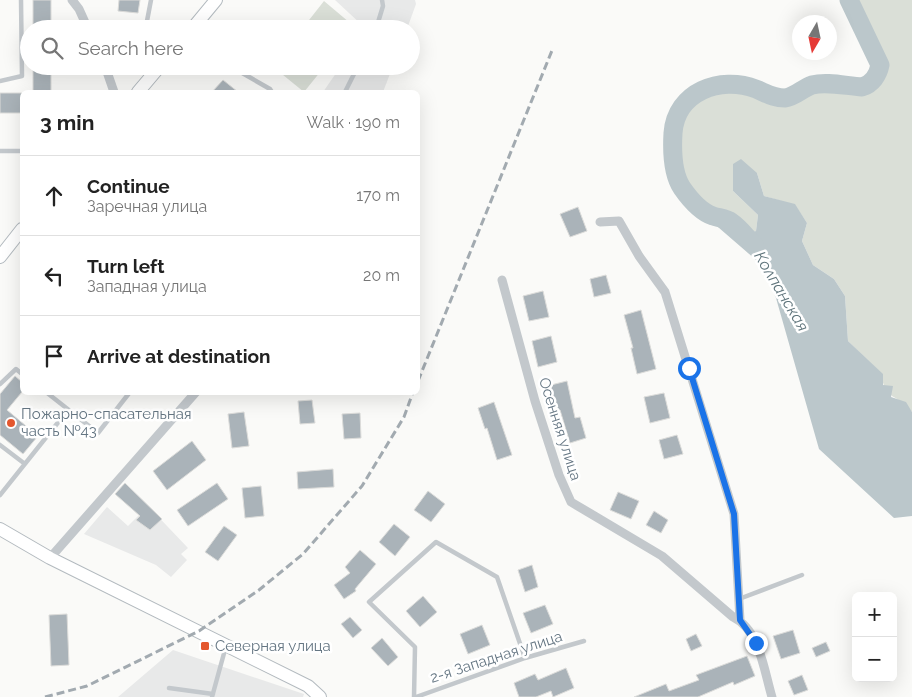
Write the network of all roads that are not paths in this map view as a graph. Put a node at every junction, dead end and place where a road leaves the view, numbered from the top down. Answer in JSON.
{"nodes":[{"id":1,"x":22,"y":0,"type":"edge"},
{"id":2,"x":72,"y":0,"type":"edge"},
{"id":3,"x":151,"y":0,"type":"edge"},
{"id":4,"x":216,"y":0,"type":"edge"},
{"id":5,"x":382,"y":0,"type":"edge"},
{"id":6,"x":22,"y":20,"type":"edge"},
{"id":7,"x":84,"y":20,"type":"edge"},
{"id":8,"x":147,"y":20,"type":"edge"},
{"id":9,"x":199,"y":20,"type":"edge"},
{"id":10,"x":379,"y":20,"type":"edge"},
{"id":11,"x":22,"y":75,"type":"edge"},
{"id":12,"x":108,"y":75,"type":"edge"},
{"id":13,"x":152,"y":75,"type":"edge"},
{"id":14,"x":246,"y":75,"type":"edge"},
{"id":15,"x":354,"y":75,"type":"edge"},
{"id":16,"x":0,"y":81,"type":"edge"},
{"id":17,"x":113,"y":90,"type":"edge"},
{"id":18,"x":140,"y":90,"type":"edge"},
{"id":19,"x":271,"y":90,"type":"edge"},
{"id":20,"x":346,"y":90,"type":"edge"},
{"id":21,"x":0,"y":151,"type":"edge"},
{"id":22,"x":20,"y":151,"type":"edge"},
{"id":23,"x":600,"y":222,"type":"dead end"},
{"id":24,"x":20,"y":236,"type":"edge"},
{"id":25,"x":0,"y":257,"type":"edge"},
{"id":26,"x":502,"y":280,"type":"dead end"},
{"id":27,"x":20,"y":372,"type":"edge"},
{"id":28,"x":0,"y":385,"type":"edge"},
{"id":29,"x":50,"y":395,"type":"edge"},
{"id":30,"x":128,"y":395,"type":"edge"},
{"id":31,"x":193,"y":395,"type":"edge"},
{"id":32,"x":68,"y":410,"type":"junction"},
{"id":33,"x":0,"y":445,"type":"edge"},
{"id":34,"x":25,"y":464,"type":"junction"},
{"id":35,"x":0,"y":495,"type":"edge"},
{"id":36,"x":0,"y":529,"type":"edge"},
{"id":37,"x":50,"y":558,"type":"junction"},
{"id":38,"x":802,"y":576,"type":"dead end"},
{"id":39,"x":739,"y":599,"type":"junction"},
{"id":40,"x":740,"y":620,"type":"junction"},
{"id":41,"x":584,"y":641,"type":"dead end"},
{"id":42,"x":227,"y":645,"type":"junction"},
{"id":43,"x":524,"y":658,"type":"junction"},
{"id":44,"x":169,"y":688,"type":"dead end"},
{"id":45,"x":212,"y":696,"type":"edge"},
{"id":46,"x":770,"y":696,"type":"edge"},
{"id":47,"x":320,"y":697,"type":"edge"},
{"id":48,"x":415,"y":697,"type":"edge"}],
"edges":[{"from":1,"to":6,"type":"lane"},
{"from":2,"to":7,"type":"street"},
{"from":3,"to":8,"type":"lane"},
{"from":4,"to":9,"type":"street"},
{"from":5,"to":10,"type":"lane"},
{"from":11,"to":16,"type":"lane"},
{"from":12,"to":17,"type":"street"},
{"from":13,"to":18,"type":"street"},
{"from":14,"to":19,"type":"lane"},
{"from":15,"to":20,"type":"lane"},
{"from":21,"to":22,"type":"lane"},
{"from":23,"to":39,"type":"street"},
{"from":24,"to":25,"type":"street"},
{"from":26,"to":40,"type":"street","name":"Осенняя улица"},
{"from":27,"to":28,"type":"lane"},
{"from":29,"to":32,"type":"lane"},
{"from":30,"to":32,"type":"lane"},
{"from":31,"to":37,"type":"street"},
{"from":32,"to":34,"type":"lane"},
{"from":33,"to":34,"type":"lane"},
{"from":34,"to":35,"type":"lane"},
{"from":36,"to":37,"type":"street"},
{"from":37,"to":42,"type":"street"},
{"from":38,"to":39,"type":"lane"},
{"from":39,"to":40,"type":"street"},
{"from":40,"to":46,"type":"street"},
{"from":41,"to":43,"type":"lane","name":"2-я Западная улица"},
{"from":42,"to":45,"type":"lane"},
{"from":42,"to":47,"type":"street"},
{"from":43,"to":48,"type":"lane","name":"2-я Западная улица"},
{"from":43,"to":48,"type":"lane"},
{"from":44,"to":45,"type":"lane"}]}
